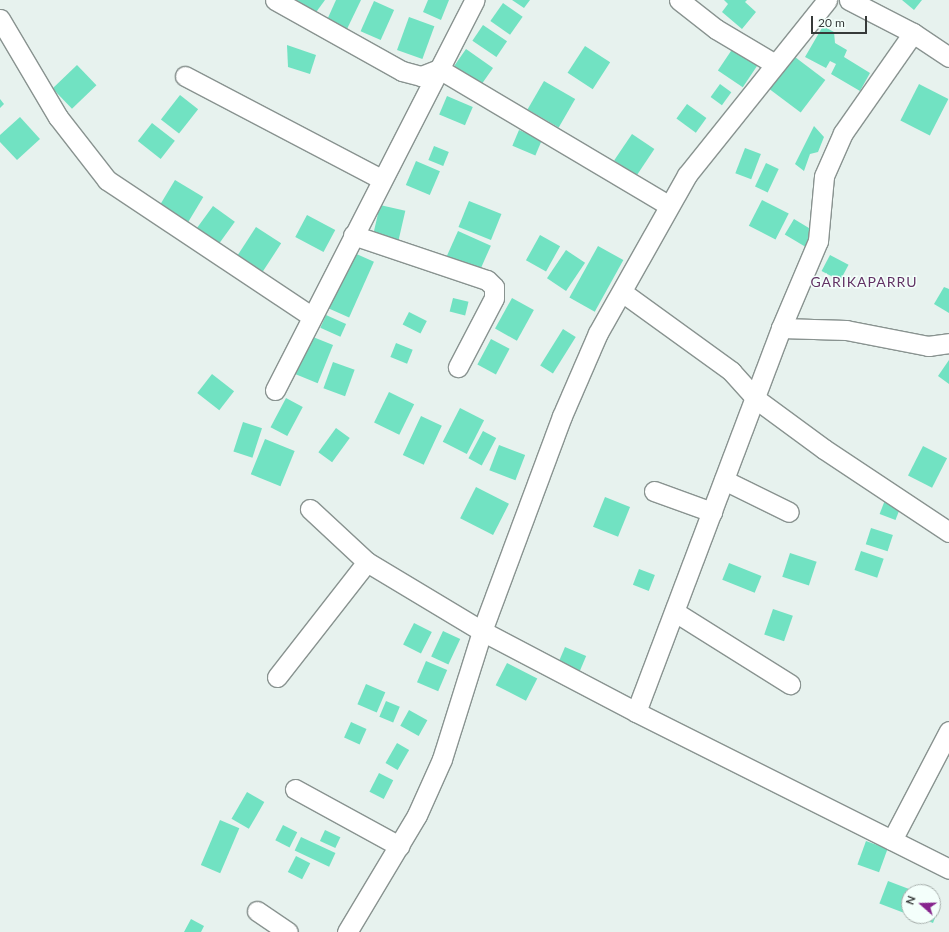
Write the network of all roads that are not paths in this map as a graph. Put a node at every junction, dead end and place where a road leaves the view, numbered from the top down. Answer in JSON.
{"nodes":[{"id":1,"x":275,"y":0,"type":"edge"},
{"id":2,"x":475,"y":0,"type":"edge"},
{"id":3,"x":679,"y":0,"type":"edge"},
{"id":4,"x":826,"y":0,"type":"edge"},
{"id":5,"x":849,"y":0,"type":"edge"},
{"id":6,"x":0,"y":19,"type":"edge"},
{"id":7,"x":913,"y":33,"type":"junction"},
{"id":8,"x":949,"y":56,"type":"edge"},
{"id":9,"x":775,"y":64,"type":"junction"},
{"id":10,"x":439,"y":69,"type":"junction"},
{"id":11,"x":185,"y":76,"type":"dead end"},
{"id":12,"x":381,"y":179,"type":"junction"},
{"id":13,"x":668,"y":205,"type":"junction"},
{"id":14,"x":352,"y":235,"type":"junction"},
{"id":15,"x":622,"y":292,"type":"junction"},
{"id":16,"x":311,"y":316,"type":"junction"},
{"id":17,"x":781,"y":328,"type":"junction"},
{"id":18,"x":949,"y":343,"type":"edge"},
{"id":19,"x":458,"y":367,"type":"dead end"},
{"id":20,"x":275,"y":390,"type":"dead end"},
{"id":21,"x":756,"y":399,"type":"junction"},
{"id":22,"x":724,"y":480,"type":"junction"},
{"id":23,"x":654,"y":491,"type":"dead end"},
{"id":24,"x":310,"y":509,"type":"dead end"},
{"id":25,"x":712,"y":512,"type":"junction"},
{"id":26,"x":789,"y":512,"type":"dead end"},
{"id":27,"x":949,"y":532,"type":"edge"},
{"id":28,"x":367,"y":562,"type":"junction"},
{"id":29,"x":675,"y":612,"type":"junction"},
{"id":30,"x":482,"y":630,"type":"junction"},
{"id":31,"x":277,"y":677,"type":"dead end"},
{"id":32,"x":790,"y":684,"type":"dead end"},
{"id":33,"x":636,"y":712,"type":"junction"},
{"id":34,"x":949,"y":731,"type":"edge"},
{"id":35,"x":295,"y":789,"type":"dead end"},
{"id":36,"x":892,"y":840,"type":"junction"},
{"id":37,"x":399,"y":846,"type":"junction"},
{"id":38,"x":949,"y":869,"type":"edge"},
{"id":39,"x":257,"y":911,"type":"dead end"},
{"id":40,"x":288,"y":932,"type":"edge"},
{"id":41,"x":347,"y":932,"type":"edge"}],
"edges":[{"from":1,"to":10,"type":"street"},
{"from":2,"to":10,"type":"street"},
{"from":3,"to":9,"type":"street"},
{"from":4,"to":9,"type":"street"},
{"from":5,"to":7,"type":"street"},
{"from":6,"to":16,"type":"street"},
{"from":7,"to":8,"type":"street"},
{"from":7,"to":17,"type":"street"},
{"from":9,"to":13,"type":"street"},
{"from":10,"to":12,"type":"street"},
{"from":10,"to":13,"type":"street"},
{"from":11,"to":12,"type":"street"},
{"from":12,"to":14,"type":"street"},
{"from":13,"to":15,"type":"street"},
{"from":14,"to":16,"type":"street"},
{"from":14,"to":19,"type":"street"},
{"from":15,"to":21,"type":"street"},
{"from":15,"to":30,"type":"street"},
{"from":16,"to":20,"type":"street"},
{"from":17,"to":18,"type":"street"},
{"from":17,"to":21,"type":"street"},
{"from":21,"to":22,"type":"street"},
{"from":21,"to":27,"type":"street"},
{"from":22,"to":25,"type":"street"},
{"from":22,"to":26,"type":"street"},
{"from":23,"to":25,"type":"street"},
{"from":24,"to":28,"type":"street"},
{"from":25,"to":29,"type":"street"},
{"from":28,"to":30,"type":"street"},
{"from":28,"to":31,"type":"street"},
{"from":29,"to":32,"type":"street"},
{"from":29,"to":33,"type":"street"},
{"from":30,"to":33,"type":"street"},
{"from":30,"to":37,"type":"street"},
{"from":33,"to":36,"type":"street"},
{"from":34,"to":36,"type":"street"},
{"from":35,"to":37,"type":"street"},
{"from":36,"to":38,"type":"street"},
{"from":37,"to":41,"type":"street"},
{"from":39,"to":40,"type":"street"}]}
